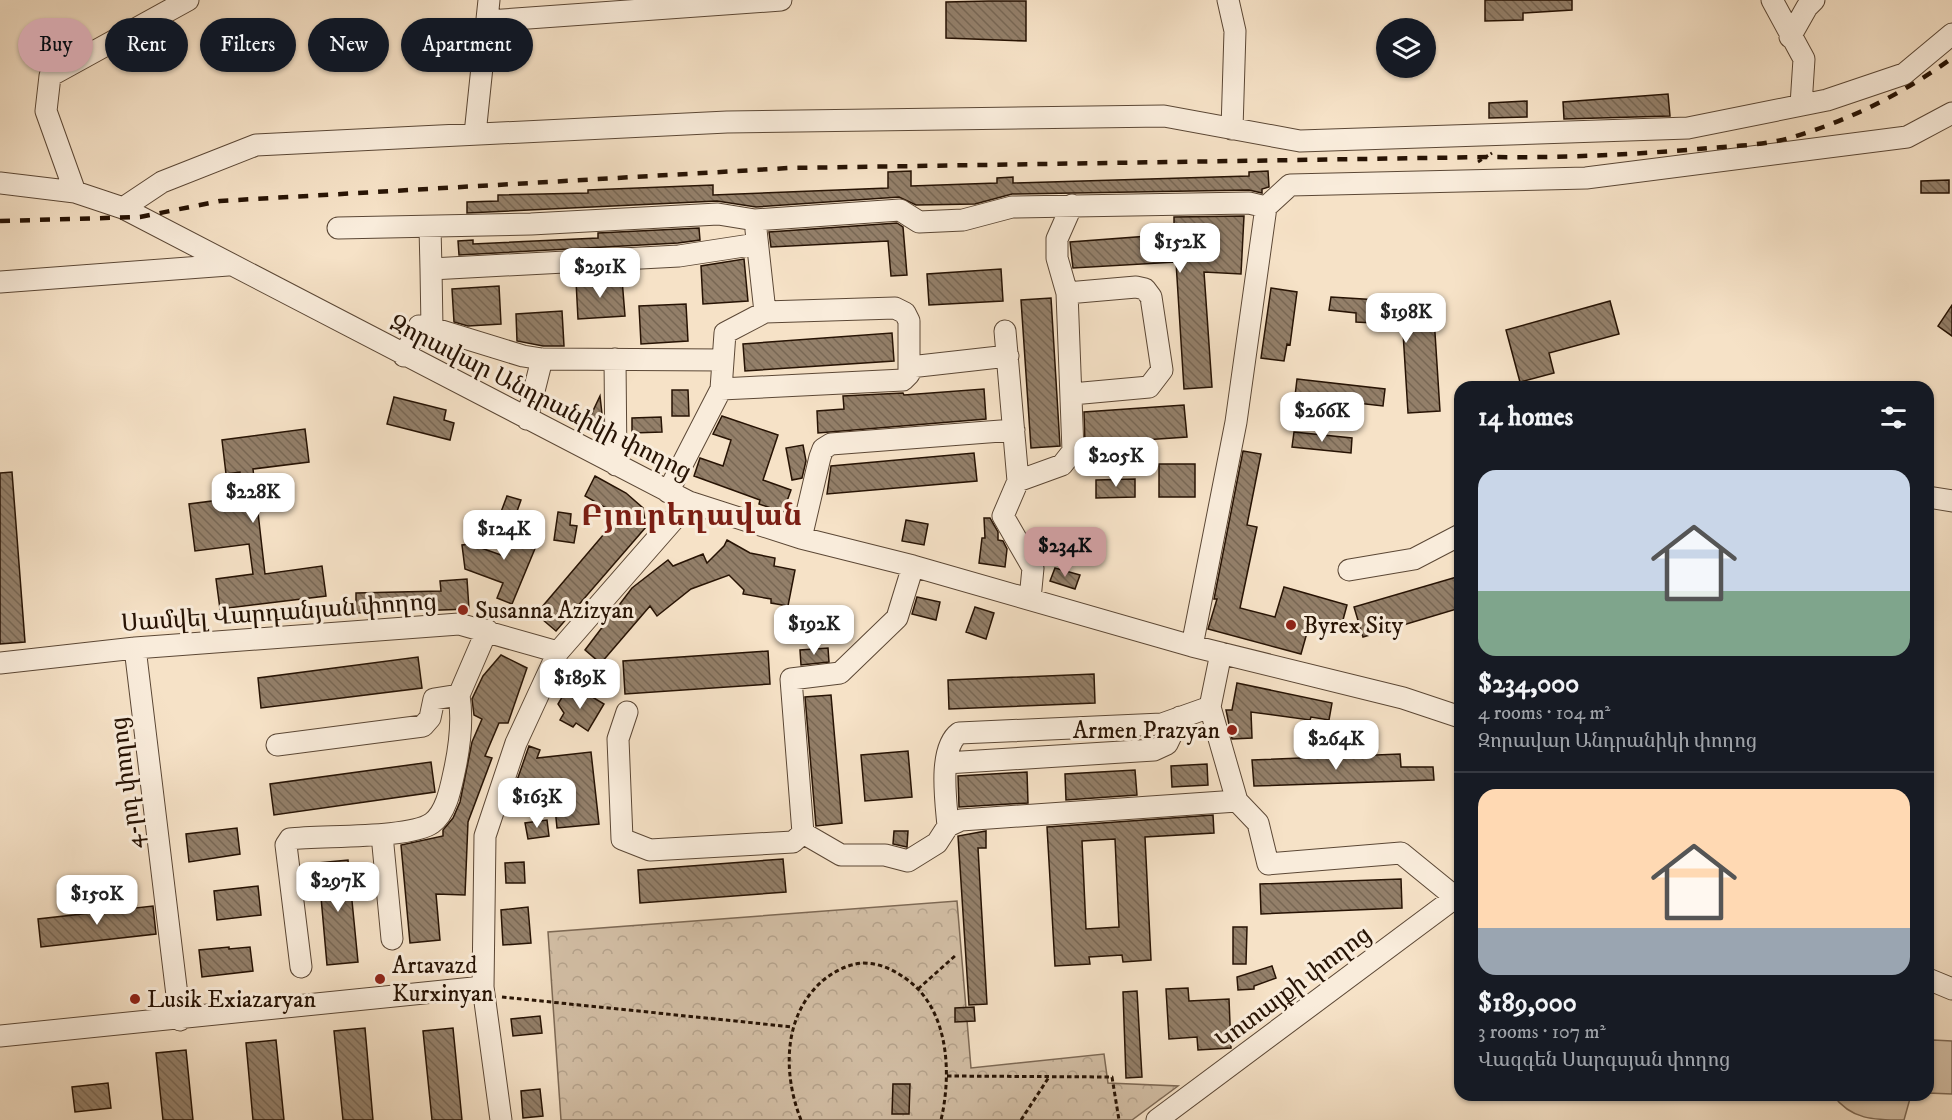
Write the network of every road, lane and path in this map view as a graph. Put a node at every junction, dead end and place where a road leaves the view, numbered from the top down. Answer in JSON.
{"nodes":[{"id":1,"x":188,"y":0,"type":"edge"},
{"id":2,"x":781,"y":0,"type":"edge"},
{"id":3,"x":1228,"y":0,"type":"edge"},
{"id":4,"x":1772,"y":0,"type":"edge"},
{"id":5,"x":1814,"y":0,"type":"edge"},
{"id":6,"x":488,"y":10,"type":"edge"},
{"id":7,"x":1952,"y":34,"type":"edge"},
{"id":8,"x":1790,"y":37,"type":"junction"},
{"id":9,"x":1802,"y":105,"type":"junction"},
{"id":10,"x":1952,"y":113,"type":"edge"},
{"id":11,"x":1232,"y":129,"type":"junction"},
{"id":12,"x":475,"y":134,"type":"junction"},
{"id":13,"x":1514,"y":134,"type":"junction"},
{"id":14,"x":1469,"y":167,"type":"dead end"},
{"id":15,"x":0,"y":183,"type":"edge"},
{"id":16,"x":75,"y":192,"type":"junction"},
{"id":17,"x":1072,"y":205,"type":"junction"},
{"id":18,"x":1266,"y":207,"type":"junction"},
{"id":19,"x":123,"y":208,"type":"junction"},
{"id":20,"x":755,"y":220,"type":"junction"},
{"id":21,"x":430,"y":227,"type":"junction"},
{"id":22,"x":338,"y":228,"type":"dead end"},
{"id":23,"x":757,"y":244,"type":"junction"},
{"id":24,"x":228,"y":265,"type":"junction"},
{"id":25,"x":431,"y":269,"type":"junction"},
{"id":26,"x":0,"y":282,"type":"edge"},
{"id":27,"x":1067,"y":293,"type":"junction"},
{"id":28,"x":765,"y":312,"type":"junction"},
{"id":29,"x":432,"y":327,"type":"junction"},
{"id":30,"x":1005,"y":331,"type":"dead end"},
{"id":31,"x":404,"y":356,"type":"junction"},
{"id":32,"x":1008,"y":356,"type":"junction"},
{"id":33,"x":542,"y":359,"type":"junction"},
{"id":34,"x":615,"y":359,"type":"junction"},
{"id":35,"x":723,"y":360,"type":"junction"},
{"id":36,"x":910,"y":367,"type":"junction"},
{"id":37,"x":721,"y":389,"type":"junction"},
{"id":38,"x":1072,"y":394,"type":"junction"},
{"id":39,"x":527,"y":419,"type":"junction"},
{"id":40,"x":1014,"y":430,"type":"junction"},
{"id":41,"x":616,"y":465,"type":"junction"},
{"id":42,"x":1018,"y":481,"type":"junction"},
{"id":43,"x":668,"y":492,"type":"junction"},
{"id":44,"x":1934,"y":497,"type":"edge"},
{"id":45,"x":1952,"y":501,"type":"edge"},
{"id":46,"x":689,"y":502,"type":"junction"},
{"id":47,"x":801,"y":538,"type":"junction"},
{"id":48,"x":1454,"y":538,"type":"edge"},
{"id":49,"x":913,"y":566,"type":"junction"},
{"id":50,"x":1349,"y":570,"type":"dead end"},
{"id":51,"x":1030,"y":599,"type":"junction"},
{"id":52,"x":487,"y":630,"type":"junction"},
{"id":53,"x":1192,"y":646,"type":"junction"},
{"id":54,"x":135,"y":648,"type":"junction"},
{"id":55,"x":558,"y":652,"type":"junction"},
{"id":56,"x":1221,"y":653,"type":"junction"},
{"id":57,"x":0,"y":663,"type":"edge"},
{"id":58,"x":459,"y":695,"type":"junction"},
{"id":59,"x":1210,"y":707,"type":"junction"},
{"id":60,"x":627,"y":712,"type":"dead end"},
{"id":61,"x":1454,"y":715,"type":"edge"},
{"id":62,"x":1180,"y":717,"type":"junction"},
{"id":63,"x":277,"y":745,"type":"dead end"},
{"id":64,"x":946,"y":762,"type":"junction"},
{"id":65,"x":1237,"y":801,"type":"junction"},
{"id":66,"x":948,"y":826,"type":"junction"},
{"id":67,"x":803,"y":832,"type":"junction"},
{"id":68,"x":382,"y":835,"type":"junction"},
{"id":69,"x":1454,"y":894,"type":"edge"},
{"id":70,"x":1454,"y":898,"type":"edge"},
{"id":71,"x":392,"y":939,"type":"dead end"},
{"id":72,"x":956,"y":955,"type":"dead end"},
{"id":73,"x":301,"y":967,"type":"dead end"},
{"id":74,"x":1934,"y":981,"type":"edge"},
{"id":75,"x":1952,"y":988,"type":"edge"},
{"id":76,"x":918,"y":989,"type":"junction"},
{"id":77,"x":483,"y":991,"type":"junction"},
{"id":78,"x":180,"y":1020,"type":"junction"},
{"id":79,"x":793,"y":1027,"type":"junction"},
{"id":80,"x":0,"y":1036,"type":"edge"},
{"id":81,"x":947,"y":1076,"type":"junction"},
{"id":82,"x":1049,"y":1077,"type":"junction"},
{"id":83,"x":501,"y":1120,"type":"edge"},
{"id":84,"x":801,"y":1120,"type":"edge"},
{"id":85,"x":941,"y":1120,"type":"edge"},
{"id":86,"x":1020,"y":1120,"type":"edge"},
{"id":87,"x":1119,"y":1120,"type":"edge"},
{"id":88,"x":1156,"y":1120,"type":"edge"}],
"edges":[{"from":1,"to":16,"type":"street"},
{"from":2,"to":6,"type":"street"},
{"from":3,"to":11,"type":"street"},
{"from":4,"to":8,"type":"street"},
{"from":5,"to":8,"type":"street"},
{"from":6,"to":12,"type":"street"},
{"from":7,"to":9,"type":"street"},
{"from":8,"to":9,"type":"street"},
{"from":9,"to":13,"type":"street"},
{"from":10,"to":18,"type":"street"},
{"from":11,"to":12,"type":"street"},
{"from":11,"to":13,"type":"street"},
{"from":12,"to":19,"type":"street"},
{"from":13,"to":14,"type":"path"},
{"from":15,"to":16,"type":"street","name":"Զորավար Անդրանիկի փողոց"},
{"from":16,"to":19,"type":"street","name":"Զորավար Անդրանիկի փողոց"},
{"from":17,"to":18,"type":"street"},
{"from":17,"to":20,"type":"street"},
{"from":17,"to":27,"type":"street"},
{"from":18,"to":53,"type":"street"},
{"from":19,"to":24,"type":"street","name":"Զորավար Անդրանիկի փողոց"},
{"from":20,"to":21,"type":"street"},
{"from":20,"to":23,"type":"street"},
{"from":21,"to":22,"type":"street"},
{"from":21,"to":25,"type":"street"},
{"from":23,"to":25,"type":"street"},
{"from":23,"to":28,"type":"street"},
{"from":24,"to":26,"type":"street"},
{"from":24,"to":31,"type":"street","name":"Զորավար Անդրանիկի փողոց"},
{"from":25,"to":29,"type":"street"},
{"from":27,"to":38,"type":"street"},
{"from":27,"to":38,"type":"street"},
{"from":28,"to":35,"type":"street"},
{"from":28,"to":36,"type":"street"},
{"from":29,"to":31,"type":"street"},
{"from":29,"to":33,"type":"street"},
{"from":30,"to":32,"type":"street"},
{"from":31,"to":39,"type":"street","name":"Զորավար Անդրանիկի փողոց"},
{"from":32,"to":36,"type":"street"},
{"from":32,"to":40,"type":"street"},
{"from":33,"to":34,"type":"street"},
{"from":33,"to":39,"type":"street"},
{"from":34,"to":35,"type":"street"},
{"from":34,"to":41,"type":"street"},
{"from":35,"to":37,"type":"street"},
{"from":36,"to":37,"type":"street"},
{"from":37,"to":43,"type":"street"},
{"from":38,"to":42,"type":"street"},
{"from":39,"to":41,"type":"street","name":"Զորավար Անդրանիկի փողոց"},
{"from":40,"to":42,"type":"street"},
{"from":40,"to":47,"type":"street"},
{"from":41,"to":43,"type":"street","name":"Զորավար Անդրանիկի փողոց"},
{"from":42,"to":51,"type":"street"},
{"from":43,"to":46,"type":"street","name":"Զորավար Անդրանիկի փողոց"},
{"from":44,"to":45,"type":"street"},
{"from":46,"to":47,"type":"street","name":"Զորավար Անդրանիկի փողոց"},
{"from":46,"to":55,"type":"street"},
{"from":47,"to":49,"type":"street","name":"Զորավար Անդրանիկի փողոց"},
{"from":48,"to":50,"type":"street"},
{"from":49,"to":51,"type":"street","name":"Զորավար Անդրանիկի փողոց"},
{"from":49,"to":67,"type":"street"},
{"from":51,"to":53,"type":"street","name":"Զորավար Անդրանիկի փողոց"},
{"from":52,"to":54,"type":"street","name":"Սամվել Վարդանյան փողոց"},
{"from":52,"to":55,"type":"street","name":"Սամվել Վարդանյան փողոց"},
{"from":52,"to":58,"type":"street"},
{"from":53,"to":56,"type":"street","name":"Զորավար Անդրանիկի փողոց"},
{"from":54,"to":57,"type":"street","name":"Սամվել Վարդանյան փողոց"},
{"from":54,"to":78,"type":"street","name":"4-րդ փողոց"},
{"from":55,"to":77,"type":"street"},
{"from":56,"to":59,"type":"street"},
{"from":56,"to":61,"type":"street","name":"Զորավար Անդրանիկի փողոց"},
{"from":58,"to":63,"type":"street"},
{"from":58,"to":68,"type":"street"},
{"from":59,"to":62,"type":"street"},
{"from":59,"to":65,"type":"street"},
{"from":60,"to":67,"type":"street"},
{"from":62,"to":64,"type":"street"},
{"from":62,"to":64,"type":"street"},
{"from":64,"to":66,"type":"street"},
{"from":65,"to":66,"type":"street"},
{"from":65,"to":69,"type":"street"},
{"from":66,"to":67,"type":"street"},
{"from":68,"to":71,"type":"street"},
{"from":68,"to":73,"type":"street"},
{"from":70,"to":88,"type":"street","name":"Կոտայքի փողոց"},
{"from":72,"to":76,"type":"path"},
{"from":74,"to":75,"type":"street"},
{"from":76,"to":79,"type":"path"},
{"from":76,"to":81,"type":"path"},
{"from":77,"to":78,"type":"street"},
{"from":77,"to":79,"type":"path"},
{"from":77,"to":83,"type":"street"},
{"from":78,"to":80,"type":"street"},
{"from":79,"to":84,"type":"path"},
{"from":81,"to":82,"type":"path"},
{"from":81,"to":85,"type":"path"},
{"from":82,"to":86,"type":"path"},
{"from":82,"to":87,"type":"path"}]}
